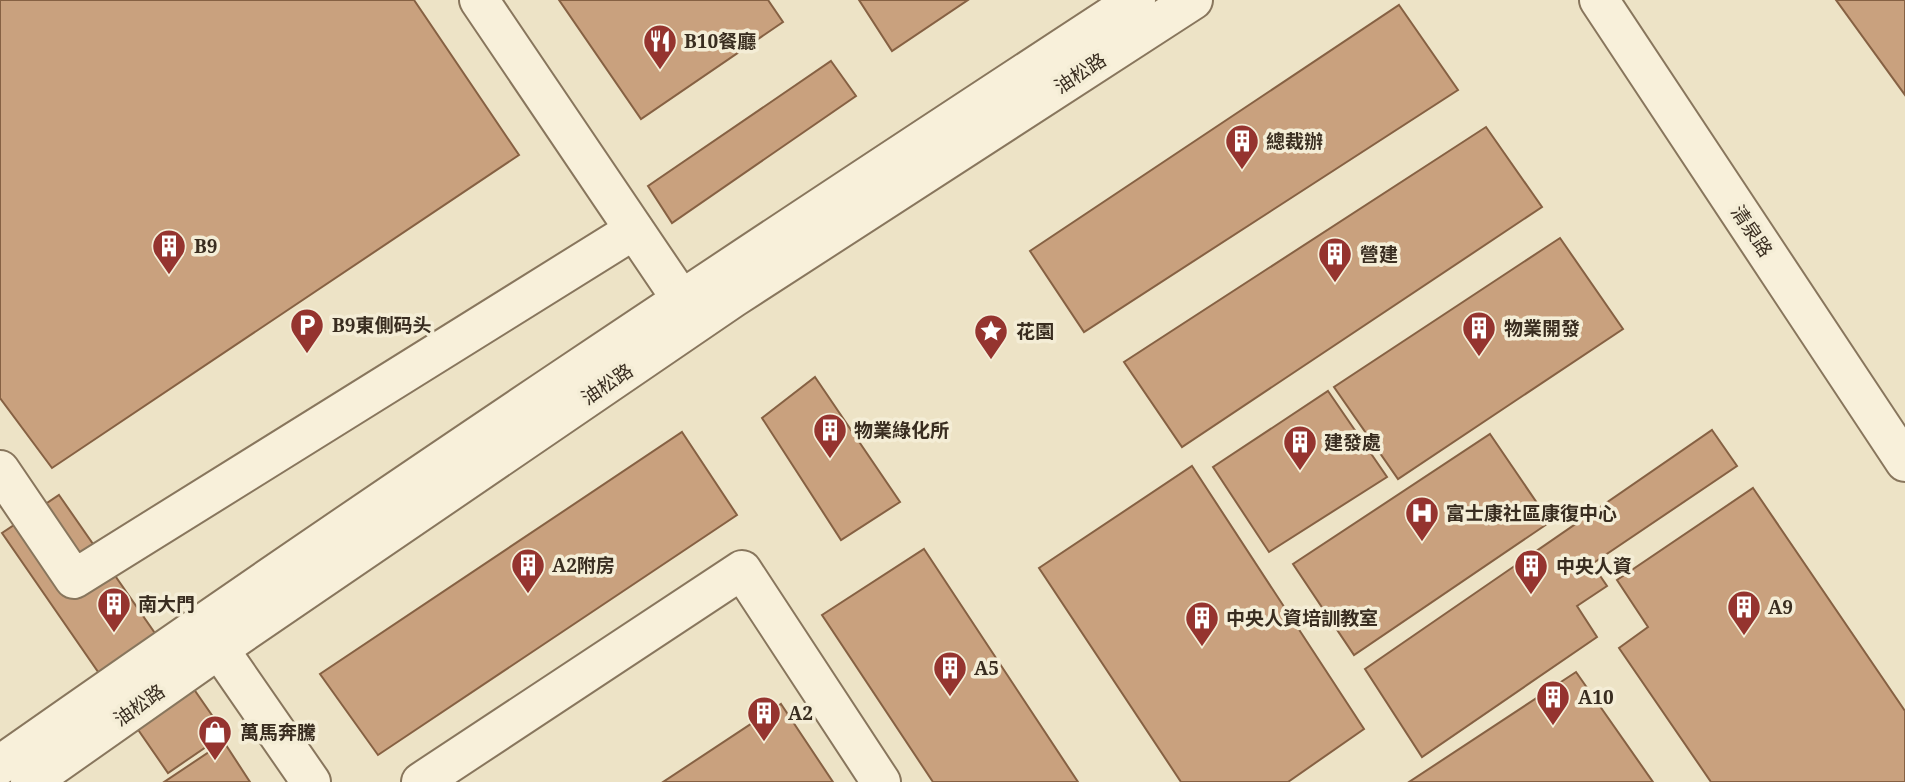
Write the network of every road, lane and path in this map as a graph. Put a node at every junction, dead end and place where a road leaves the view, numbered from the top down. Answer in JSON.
{"nodes":[{"id":1,"x":479,"y":0,"type":"edge"},
{"id":2,"x":1136,"y":0,"type":"edge"},
{"id":3,"x":1192,"y":0,"type":"edge"},
{"id":4,"x":1599,"y":0,"type":"edge"},
{"id":5,"x":634,"y":230,"type":"junction"},
{"id":6,"x":689,"y":311,"type":"junction"},
{"id":7,"x":1905,"y":462,"type":"edge"},
{"id":8,"x":0,"y":470,"type":"edge"},
{"id":9,"x":219,"y":649,"type":"junction"},
{"id":10,"x":0,"y":765,"type":"edge"},
{"id":11,"x":30,"y":782,"type":"edge"},
{"id":12,"x":311,"y":782,"type":"edge"},
{"id":13,"x":421,"y":782,"type":"edge"},
{"id":14,"x":881,"y":782,"type":"edge"}],
"edges":[{"from":1,"to":5,"type":"street"},
{"from":2,"to":6,"type":"street","name":"油松路"},
{"from":3,"to":6,"type":"street","name":"油松路"},
{"from":4,"to":7,"type":"street","name":"清泉路"},
{"from":5,"to":6,"type":"street"},
{"from":5,"to":8,"type":"street"},
{"from":6,"to":9,"type":"street","name":"油松路"},
{"from":6,"to":10,"type":"street","name":"油松路"},
{"from":9,"to":11,"type":"street","name":"油松路"},
{"from":9,"to":12,"type":"street"},
{"from":13,"to":14,"type":"street"}]}
